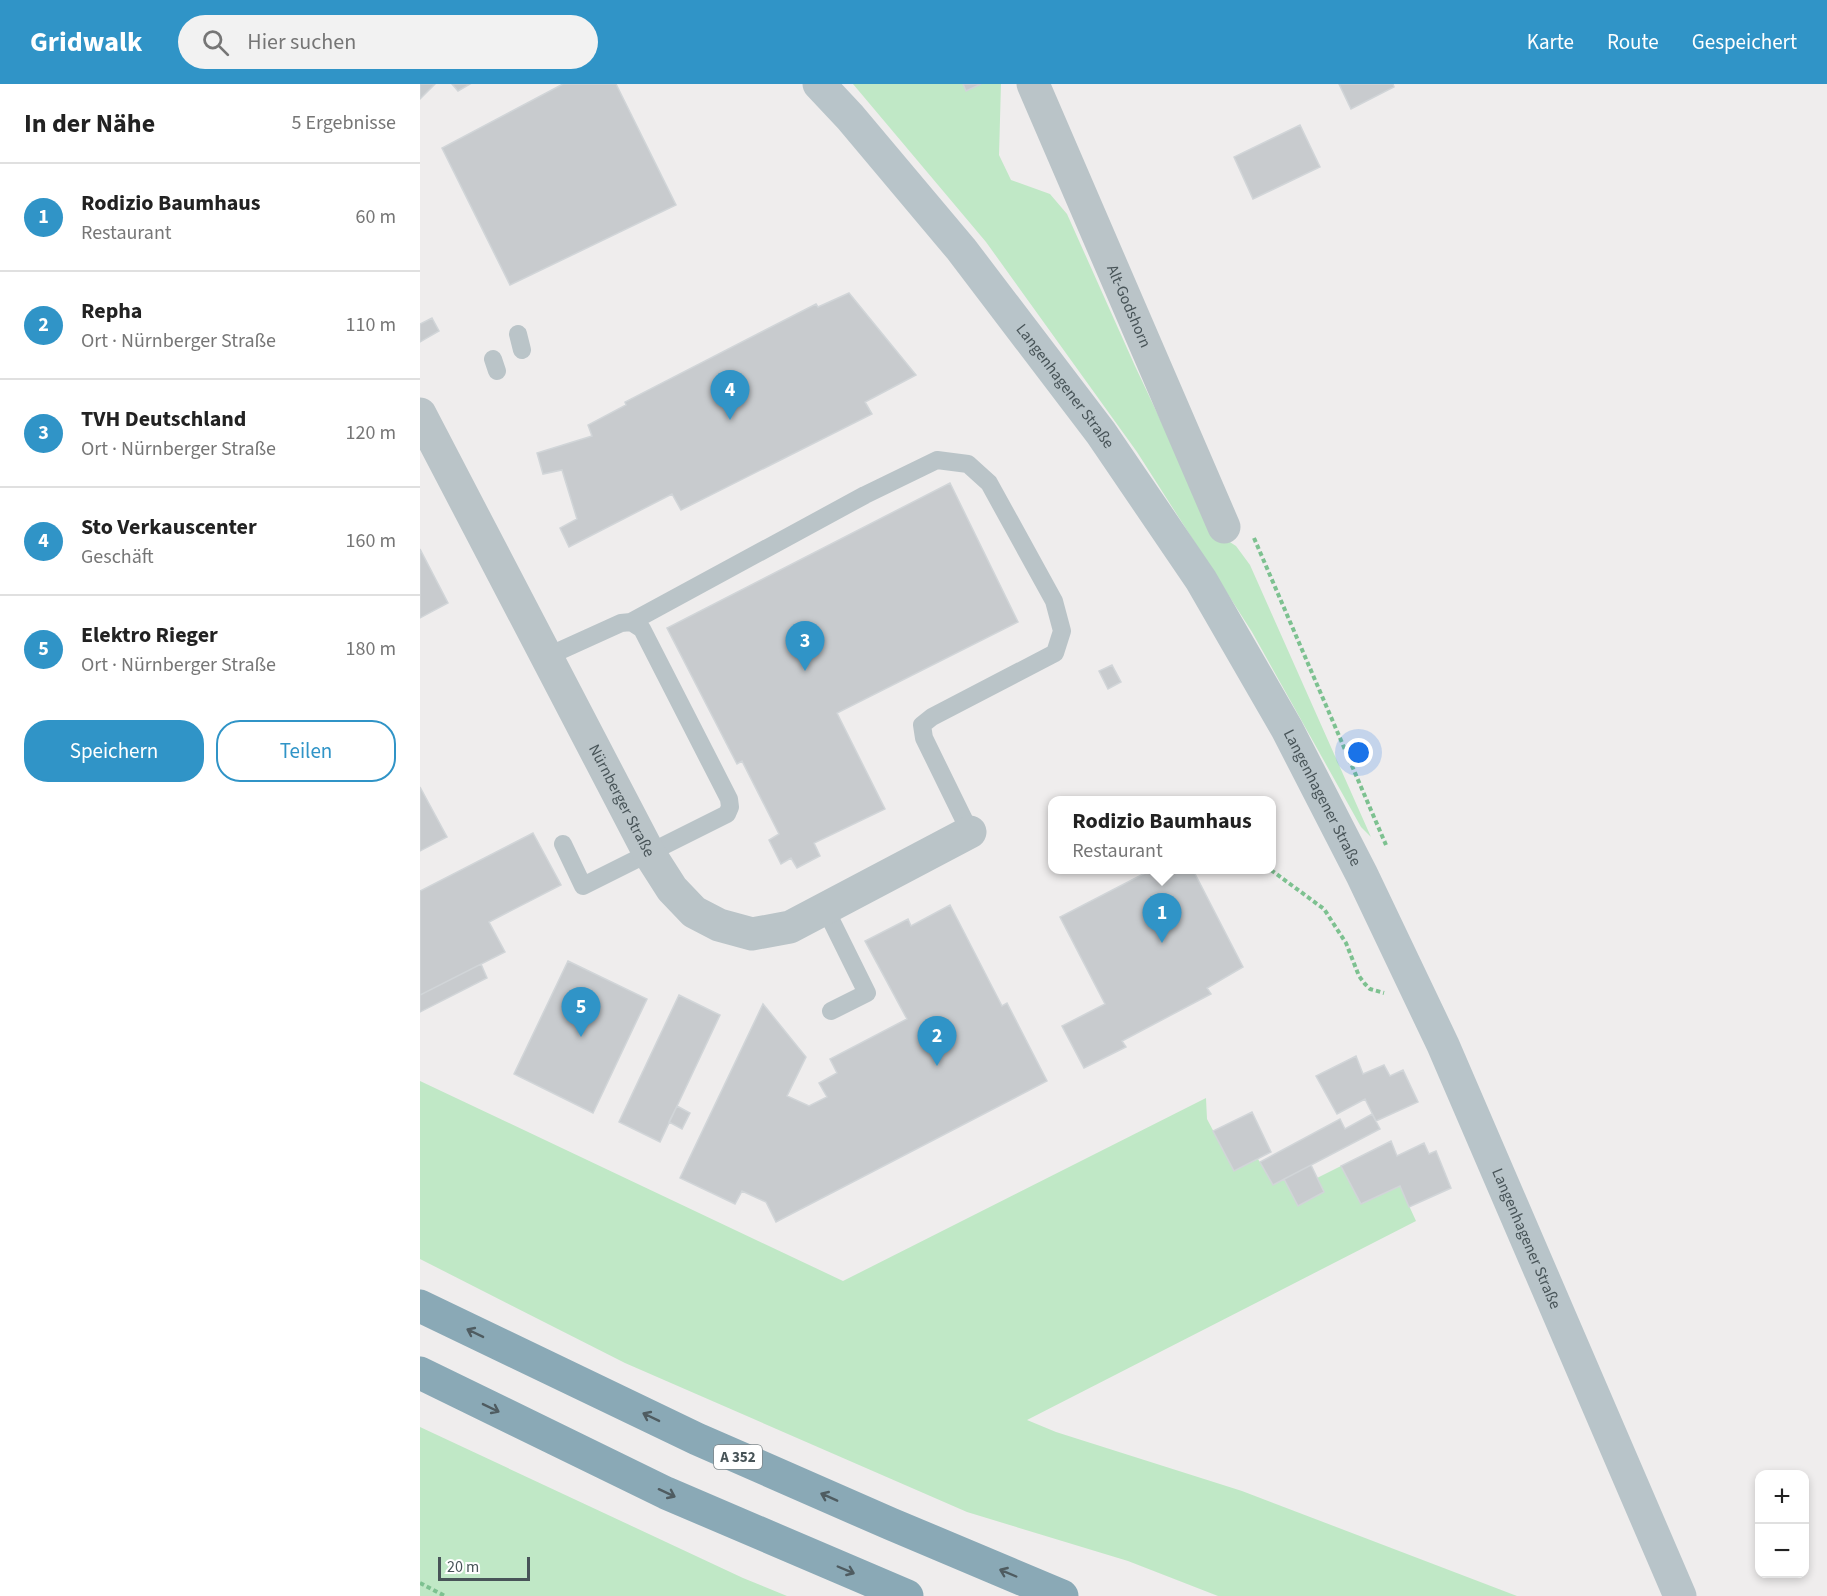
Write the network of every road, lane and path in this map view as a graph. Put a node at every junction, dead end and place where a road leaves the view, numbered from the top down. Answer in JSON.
{"nodes":[{"id":1,"x":819,"y":84,"type":"edge"},
{"id":2,"x":1033,"y":84,"type":"edge"},
{"id":3,"x":420,"y":414,"type":"edge"},
{"id":4,"x":1224,"y":527,"type":"dead end"},
{"id":5,"x":631,"y":622,"type":"junction"},
{"id":6,"x":546,"y":657,"type":"junction"},
{"id":7,"x":970,"y":832,"type":"joint"},
{"id":8,"x":563,"y":844,"type":"dead end"},
{"id":9,"x":649,"y":853,"type":"junction"},
{"id":10,"x":1276,"y":874,"type":"edge"},
{"id":11,"x":825,"y":908,"type":"junction"},
{"id":12,"x":1417,"y":989,"type":"junction"},
{"id":13,"x":831,"y":1011,"type":"dead end"},
{"id":14,"x":420,"y":1306,"type":"edge"},
{"id":15,"x":420,"y":1373,"type":"edge"},
{"id":16,"x":420,"y":1583,"type":"edge"},
{"id":17,"x":445,"y":1596,"type":"edge"},
{"id":18,"x":907,"y":1596,"type":"edge"},
{"id":19,"x":1062,"y":1596,"type":"edge"},
{"id":20,"x":1680,"y":1596,"type":"edge"}],
"edges":[{"from":1,"to":12,"type":"main road","name":"Langenhagener Straße"},
{"from":2,"to":4,"type":"street","name":"Alt-Godshorn"},
{"from":3,"to":6,"type":"street","name":"Nürnberger Straße"},
{"from":5,"to":6,"type":"lane"},
{"from":5,"to":7,"type":"lane"},
{"from":5,"to":9,"type":"lane"},
{"from":6,"to":9,"type":"street","name":"Nürnberger Straße"},
{"from":7,"to":11,"type":"street","name":"Nürnberger Straße"},
{"from":8,"to":9,"type":"lane"},
{"from":9,"to":11,"type":"street","name":"Nürnberger Straße"},
{"from":10,"to":12,"type":"path"},
{"from":11,"to":13,"type":"lane"},
{"from":12,"to":20,"type":"main road","name":"Langenhagener Straße"},
{"from":19,"to":14,"type":"highway","number":"A 352","one_way":true},
{"from":15,"to":18,"type":"highway","one_way":true},
{"from":16,"to":17,"type":"path"}]}
